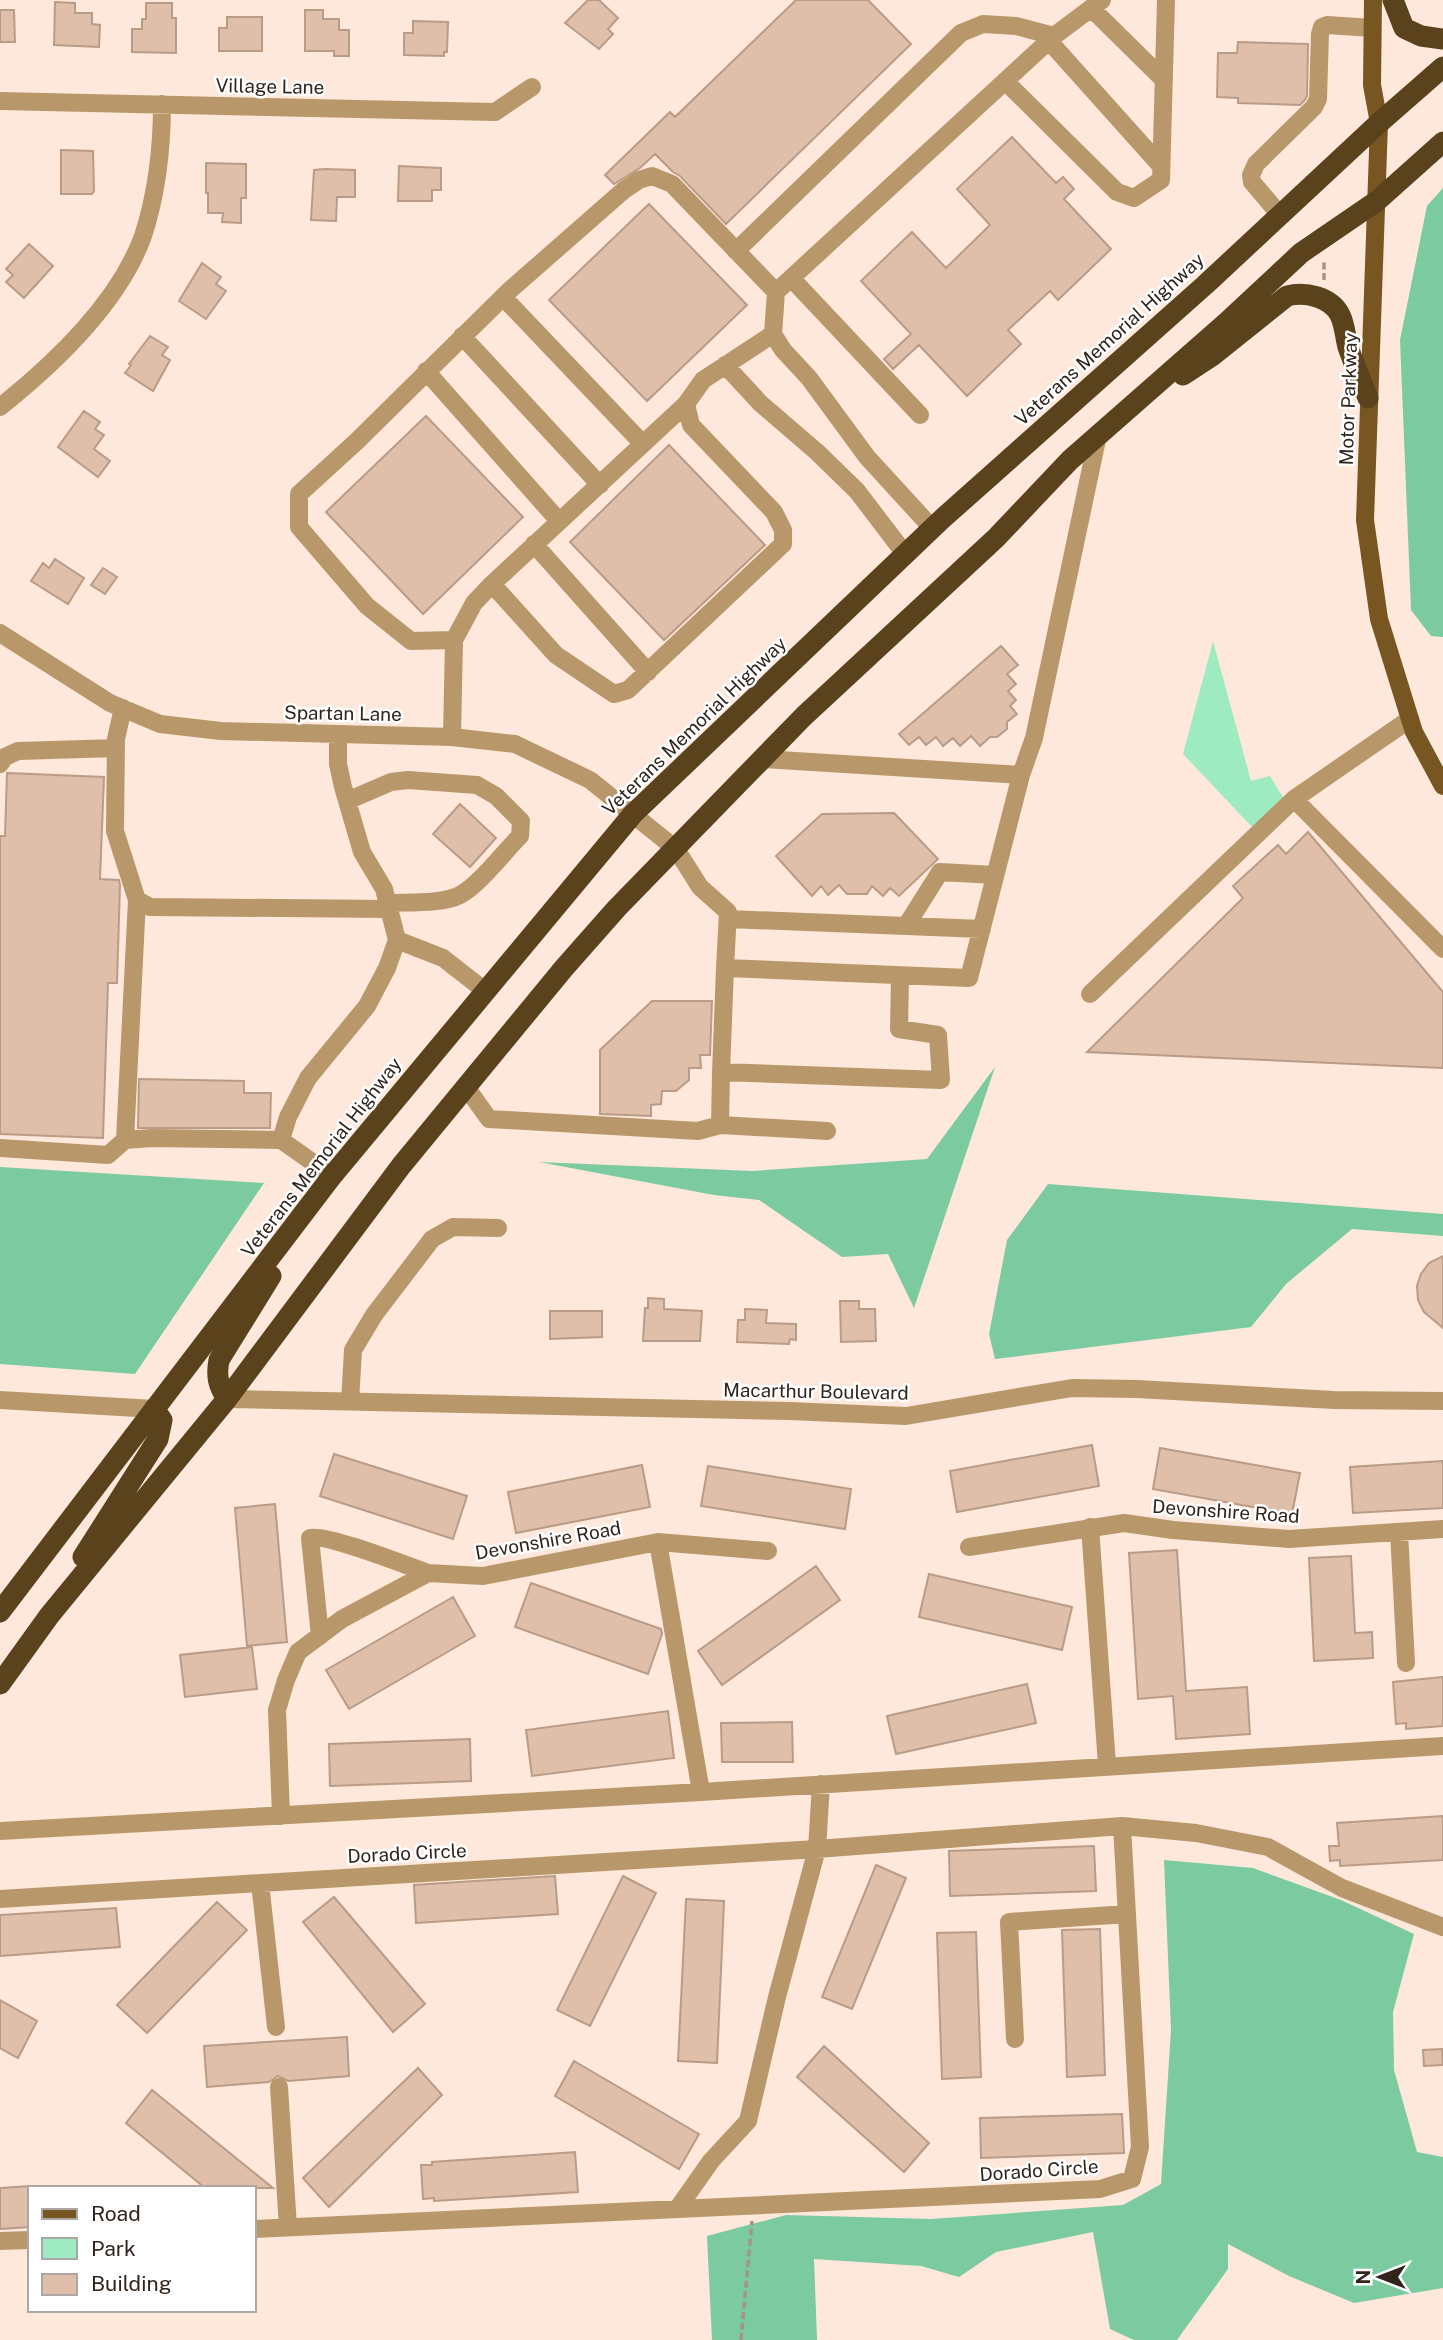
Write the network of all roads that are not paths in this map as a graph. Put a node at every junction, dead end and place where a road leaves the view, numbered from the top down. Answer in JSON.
{"nodes":[{"id":1,"x":1166,"y":0,"type":"edge"},
{"id":2,"x":1373,"y":0,"type":"edge"},
{"id":3,"x":1393,"y":0,"type":"edge"},
{"id":4,"x":1097,"y":4,"type":"edge"},
{"id":5,"x":1373,"y":28,"type":"junction"},
{"id":6,"x":1052,"y":38,"type":"junction"},
{"id":7,"x":1443,"y":39,"type":"edge"},
{"id":8,"x":1443,"y":67,"type":"edge"},
{"id":9,"x":1164,"y":80,"type":"junction"},
{"id":10,"x":1005,"y":81,"type":"junction"},
{"id":11,"x":532,"y":87,"type":"dead end"},
{"id":12,"x":0,"y":101,"type":"edge"},
{"id":13,"x":162,"y":104,"type":"junction"},
{"id":14,"x":1379,"y":123,"type":"junction"},
{"id":15,"x":1443,"y":142,"type":"edge"},
{"id":16,"x":1161,"y":166,"type":"junction"},
{"id":17,"x":1377,"y":201,"type":"junction"},
{"id":18,"x":1280,"y":215,"type":"junction"},
{"id":19,"x":736,"y":251,"type":"junction"},
{"id":20,"x":791,"y":278,"type":"junction"},
{"id":21,"x":776,"y":292,"type":"junction"},
{"id":22,"x":503,"y":297,"type":"junction"},
{"id":23,"x":773,"y":334,"type":"junction"},
{"id":24,"x":462,"y":336,"type":"junction"},
{"id":25,"x":725,"y":365,"type":"junction"},
{"id":26,"x":426,"y":371,"type":"junction"},
{"id":27,"x":1368,"y":398,"type":"junction"},
{"id":28,"x":686,"y":404,"type":"junction"},
{"id":29,"x":0,"y":407,"type":"edge"},
{"id":30,"x":1131,"y":408,"type":"junction"},
{"id":31,"x":920,"y":415,"type":"dead end"},
{"id":32,"x":1098,"y":435,"type":"junction"},
{"id":33,"x":643,"y":444,"type":"junction"},
{"id":34,"x":600,"y":485,"type":"junction"},
{"id":35,"x":559,"y":522,"type":"junction"},
{"id":36,"x":932,"y":528,"type":"junction"},
{"id":37,"x":534,"y":544,"type":"junction"},
{"id":38,"x":905,"y":554,"type":"junction"},
{"id":39,"x":492,"y":584,"type":"junction"},
{"id":40,"x":0,"y":633,"type":"edge"},
{"id":41,"x":454,"y":640,"type":"junction"},
{"id":42,"x":648,"y":672,"type":"junction"},
{"id":43,"x":122,"y":708,"type":"junction"},
{"id":44,"x":1410,"y":719,"type":"junction"},
{"id":45,"x":338,"y":734,"type":"junction"},
{"id":46,"x":452,"y":737,"type":"junction"},
{"id":47,"x":116,"y":748,"type":"junction"},
{"id":48,"x":763,"y":759,"type":"junction"},
{"id":49,"x":0,"y":764,"type":"edge"},
{"id":50,"x":1021,"y":775,"type":"junction"},
{"id":51,"x":1443,"y":786,"type":"edge"},
{"id":52,"x":1294,"y":799,"type":"junction"},
{"id":53,"x":347,"y":801,"type":"junction"},
{"id":54,"x":633,"y":814,"type":"junction"},
{"id":55,"x":676,"y":849,"type":"junction"},
{"id":56,"x":995,"y":875,"type":"junction"},
{"id":57,"x":137,"y":900,"type":"junction"},
{"id":58,"x":388,"y":906,"type":"junction"},
{"id":59,"x":728,"y":919,"type":"junction"},
{"id":60,"x":906,"y":926,"type":"junction"},
{"id":61,"x":982,"y":929,"type":"junction"},
{"id":62,"x":397,"y":940,"type":"junction"},
{"id":63,"x":1443,"y":949,"type":"edge"},
{"id":64,"x":725,"y":968,"type":"junction"},
{"id":65,"x":900,"y":976,"type":"junction"},
{"id":66,"x":485,"y":990,"type":"junction"},
{"id":67,"x":1090,"y":994,"type":"dead end"},
{"id":68,"x":721,"y":1072,"type":"junction"},
{"id":69,"x":466,"y":1087,"type":"junction"},
{"id":70,"x":720,"y":1125,"type":"junction"},
{"id":71,"x":827,"y":1130,"type":"dead end"},
{"id":72,"x":125,"y":1140,"type":"junction"},
{"id":73,"x":281,"y":1140,"type":"junction"},
{"id":74,"x":0,"y":1148,"type":"edge"},
{"id":75,"x":332,"y":1176,"type":"junction"},
{"id":76,"x":498,"y":1228,"type":"dead end"},
{"id":77,"x":227,"y":1399,"type":"junction"},
{"id":78,"x":0,"y":1400,"type":"edge"},
{"id":79,"x":1443,"y":1401,"type":"edge"},
{"id":80,"x":350,"y":1402,"type":"junction"},
{"id":81,"x":154,"y":1409,"type":"junction"},
{"id":82,"x":1090,"y":1527,"type":"junction"},
{"id":83,"x":1443,"y":1530,"type":"edge"},
{"id":84,"x":1399,"y":1532,"type":"junction"},
{"id":85,"x":659,"y":1542,"type":"junction"},
{"id":86,"x":969,"y":1547,"type":"dead end"},
{"id":87,"x":768,"y":1551,"type":"dead end"},
{"id":88,"x":428,"y":1573,"type":"junction"},
{"id":89,"x":0,"y":1612,"type":"edge"},
{"id":90,"x":320,"y":1636,"type":"junction"},
{"id":91,"x":1406,"y":1663,"type":"dead end"},
{"id":92,"x":6,"y":1676,"type":"edge"},
{"id":93,"x":1443,"y":1746,"type":"edge"},
{"id":94,"x":1107,"y":1765,"type":"junction"},
{"id":95,"x":821,"y":1784,"type":"junction"},
{"id":96,"x":701,"y":1792,"type":"junction"},
{"id":97,"x":281,"y":1816,"type":"junction"},
{"id":98,"x":1122,"y":1826,"type":"junction"},
{"id":99,"x":0,"y":1831,"type":"edge"},
{"id":100,"x":817,"y":1849,"type":"junction"},
{"id":101,"x":260,"y":1883,"type":"junction"},
{"id":102,"x":0,"y":1899,"type":"edge"},
{"id":103,"x":1127,"y":1914,"type":"junction"},
{"id":104,"x":1443,"y":1927,"type":"edge"},
{"id":105,"x":276,"y":2027,"type":"dead end"},
{"id":106,"x":1014,"y":2039,"type":"dead end"},
{"id":107,"x":279,"y":2087,"type":"dead end"},
{"id":108,"x":678,"y":2208,"type":"junction"},
{"id":109,"x":288,"y":2227,"type":"junction"},
{"id":110,"x":256,"y":2229,"type":"edge"},
{"id":111,"x":28,"y":2240,"type":"edge"},
{"id":112,"x":0,"y":2241,"type":"edge"}],
"edges":[{"from":1,"to":9,"type":"street"},
{"from":2,"to":5,"type":"main road","name":"Motor Parkway"},
{"from":3,"to":7,"type":"highway"},
{"from":4,"to":6,"type":"street"},
{"from":4,"to":9,"type":"street"},
{"from":5,"to":14,"type":"main road","name":"Motor Parkway"},
{"from":5,"to":18,"type":"street"},
{"from":6,"to":10,"type":"street"},
{"from":6,"to":16,"type":"street"},
{"from":6,"to":19,"type":"street"},
{"from":8,"to":14,"type":"highway","name":"Veterans Memorial Highway"},
{"from":9,"to":16,"type":"street"},
{"from":10,"to":16,"type":"street"},
{"from":10,"to":20,"type":"street"},
{"from":11,"to":13,"type":"street","name":"Village Lane"},
{"from":12,"to":13,"type":"street","name":"Village Lane"},
{"from":13,"to":29,"type":"street"},
{"from":14,"to":17,"type":"main road","name":"Motor Parkway"},
{"from":14,"to":18,"type":"highway","name":"Veterans Memorial Highway"},
{"from":15,"to":17,"type":"highway"},
{"from":17,"to":27,"type":"main road","name":"Motor Parkway"},
{"from":17,"to":30,"type":"highway"},
{"from":18,"to":36,"type":"highway","name":"Veterans Memorial Highway"},
{"from":19,"to":21,"type":"street"},
{"from":19,"to":22,"type":"street"},
{"from":20,"to":21,"type":"street"},
{"from":20,"to":31,"type":"street"},
{"from":21,"to":23,"type":"street"},
{"from":22,"to":24,"type":"street"},
{"from":22,"to":33,"type":"street"},
{"from":23,"to":25,"type":"street"},
{"from":23,"to":36,"type":"street"},
{"from":24,"to":26,"type":"street"},
{"from":24,"to":34,"type":"street"},
{"from":25,"to":28,"type":"street"},
{"from":25,"to":38,"type":"street"},
{"from":26,"to":35,"type":"street"},
{"from":26,"to":41,"type":"street"},
{"from":27,"to":30,"type":"highway"},
{"from":27,"to":44,"type":"main road","name":"Motor Parkway"},
{"from":28,"to":33,"type":"street"},
{"from":28,"to":42,"type":"street"},
{"from":30,"to":32,"type":"highway"},
{"from":32,"to":48,"type":"highway"},
{"from":32,"to":50,"type":"street"},
{"from":33,"to":34,"type":"street"},
{"from":34,"to":35,"type":"street"},
{"from":35,"to":37,"type":"street"},
{"from":36,"to":38,"type":"highway","name":"Veterans Memorial Highway"},
{"from":37,"to":39,"type":"street"},
{"from":37,"to":42,"type":"street"},
{"from":38,"to":54,"type":"highway","name":"Veterans Memorial Highway"},
{"from":39,"to":41,"type":"street"},
{"from":39,"to":42,"type":"street"},
{"from":40,"to":43,"type":"street","name":"Spartan Lane"},
{"from":41,"to":46,"type":"street"},
{"from":43,"to":45,"type":"street","name":"Spartan Lane"},
{"from":43,"to":47,"type":"street"},
{"from":44,"to":51,"type":"main road","name":"Motor Parkway"},
{"from":44,"to":52,"type":"street"},
{"from":45,"to":46,"type":"street","name":"Spartan Lane"},
{"from":45,"to":53,"type":"street"},
{"from":46,"to":54,"type":"street","name":"Spartan Lane"},
{"from":47,"to":49,"type":"street"},
{"from":47,"to":57,"type":"street"},
{"from":48,"to":50,"type":"street"},
{"from":48,"to":55,"type":"highway"},
{"from":50,"to":56,"type":"street"},
{"from":52,"to":63,"type":"street"},
{"from":52,"to":67,"type":"street"},
{"from":53,"to":58,"type":"street"},
{"from":53,"to":58,"type":"street"},
{"from":54,"to":55,"type":"street","name":"Spartan Lane"},
{"from":54,"to":66,"type":"highway","name":"Veterans Memorial Highway"},
{"from":55,"to":59,"type":"street","name":"Spartan Lane"},
{"from":55,"to":69,"type":"highway"},
{"from":56,"to":60,"type":"street"},
{"from":56,"to":61,"type":"street"},
{"from":57,"to":58,"type":"street"},
{"from":57,"to":72,"type":"street"},
{"from":58,"to":62,"type":"street"},
{"from":59,"to":60,"type":"street"},
{"from":59,"to":64,"type":"street"},
{"from":60,"to":61,"type":"street"},
{"from":61,"to":65,"type":"street"},
{"from":62,"to":66,"type":"street"},
{"from":62,"to":73,"type":"street"},
{"from":64,"to":65,"type":"street"},
{"from":64,"to":68,"type":"street"},
{"from":65,"to":68,"type":"street"},
{"from":66,"to":75,"type":"highway","name":"Veterans Memorial Highway"},
{"from":68,"to":70,"type":"street"},
{"from":69,"to":70,"type":"street"},
{"from":69,"to":77,"type":"highway"},
{"from":70,"to":71,"type":"street"},
{"from":72,"to":73,"type":"street"},
{"from":72,"to":74,"type":"street"},
{"from":73,"to":75,"type":"street"},
{"from":75,"to":77,"type":"highway"},
{"from":75,"to":81,"type":"highway","name":"Veterans Memorial Highway"},
{"from":76,"to":80,"type":"street"},
{"from":77,"to":80,"type":"street","name":"Macarthur Boulevard"},
{"from":77,"to":92,"type":"highway"},
{"from":78,"to":81,"type":"street"},
{"from":79,"to":80,"type":"street","name":"Macarthur Boulevard"},
{"from":81,"to":89,"type":"highway","name":"Veterans Memorial Highway"},
{"from":81,"to":92,"type":"highway"},
{"from":82,"to":84,"type":"street","name":"Devonshire Road"},
{"from":82,"to":86,"type":"street","name":"Devonshire Road"},
{"from":82,"to":94,"type":"street"},
{"from":83,"to":84,"type":"street","name":"Devonshire Road"},
{"from":84,"to":91,"type":"street"},
{"from":85,"to":87,"type":"street","name":"Devonshire Road"},
{"from":85,"to":88,"type":"street","name":"Devonshire Road"},
{"from":85,"to":96,"type":"street"},
{"from":88,"to":90,"type":"street"},
{"from":88,"to":90,"type":"street","name":"Devonshire Road"},
{"from":90,"to":97,"type":"street"},
{"from":93,"to":94,"type":"street"},
{"from":94,"to":95,"type":"street"},
{"from":95,"to":96,"type":"street"},
{"from":95,"to":100,"type":"street"},
{"from":96,"to":97,"type":"street"},
{"from":97,"to":99,"type":"street"},
{"from":98,"to":100,"type":"street","name":"Dorado Circle"},
{"from":98,"to":103,"type":"street","name":"Dorado Circle"},
{"from":98,"to":104,"type":"street","name":"Dorado Circle"},
{"from":100,"to":101,"type":"street","name":"Dorado Circle"},
{"from":100,"to":108,"type":"street"},
{"from":101,"to":102,"type":"street","name":"Dorado Circle"},
{"from":101,"to":105,"type":"street"},
{"from":103,"to":106,"type":"street"},
{"from":103,"to":108,"type":"street","name":"Dorado Circle"},
{"from":107,"to":109,"type":"street"},
{"from":108,"to":109,"type":"street","name":"Dorado Circle"},
{"from":109,"to":110,"type":"street","name":"Dorado Circle"},
{"from":111,"to":112,"type":"street"}]}
